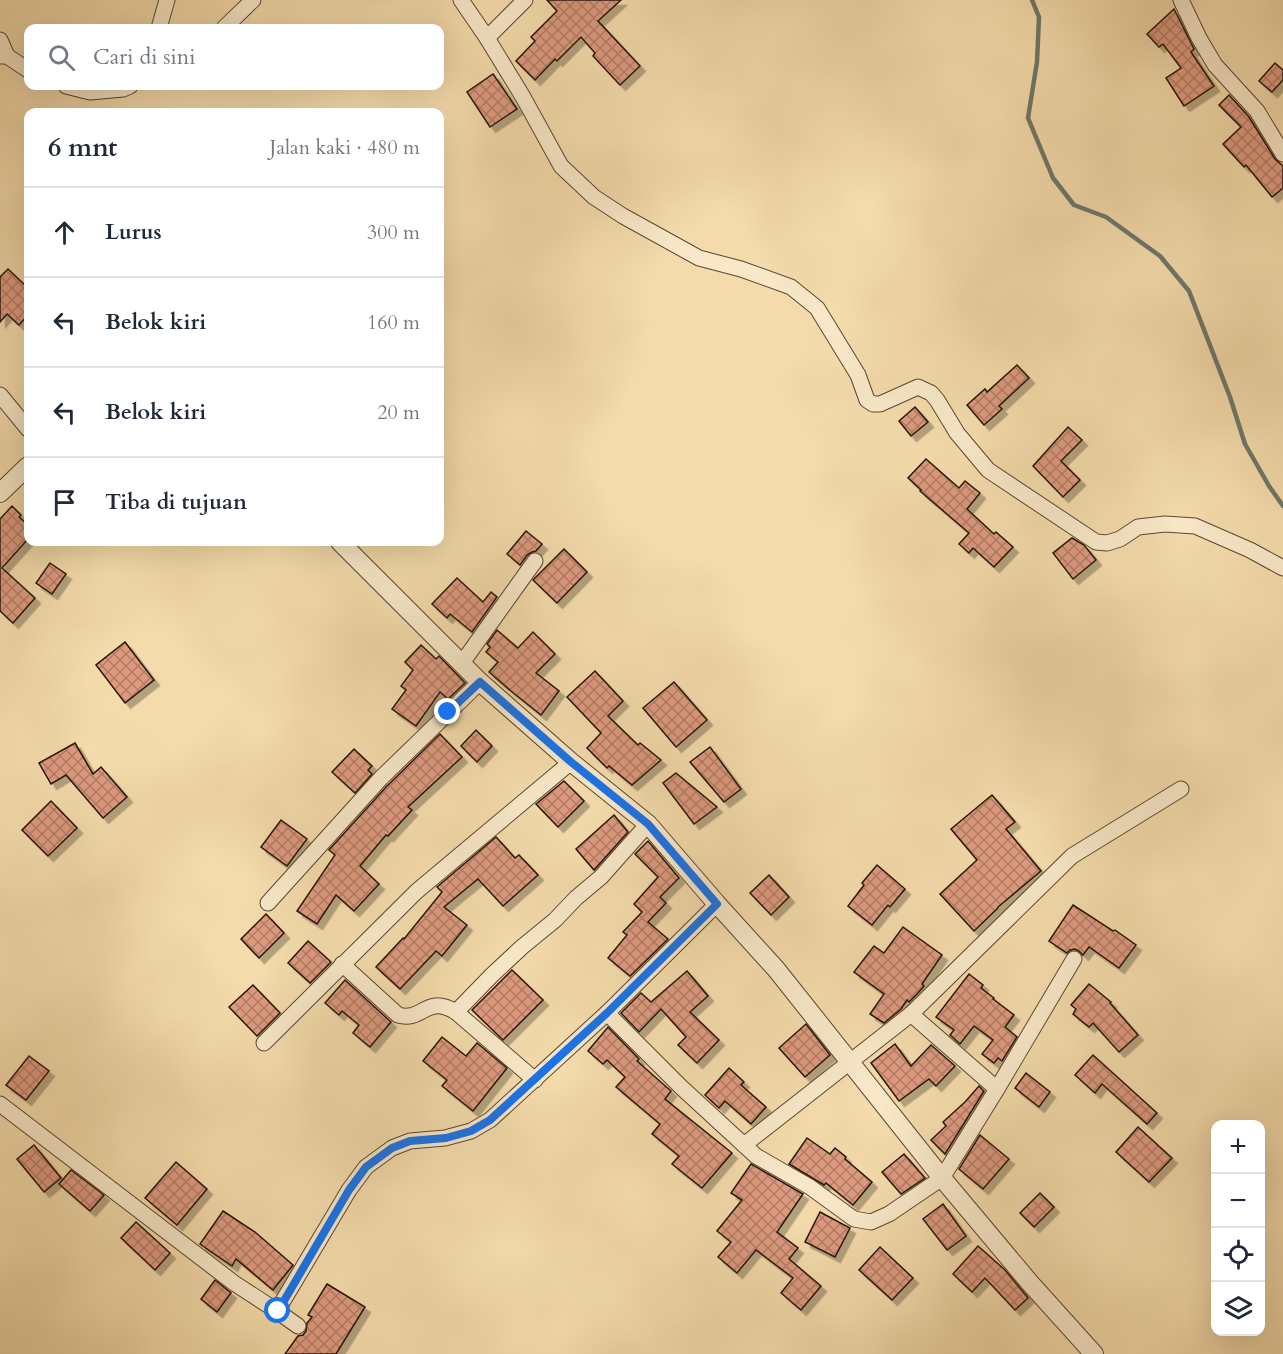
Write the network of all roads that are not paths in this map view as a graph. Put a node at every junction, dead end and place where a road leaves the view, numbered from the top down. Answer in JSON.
{"nodes":[{"id":1,"x":167,"y":0,"type":"edge"},
{"id":2,"x":253,"y":0,"type":"edge"},
{"id":3,"x":461,"y":0,"type":"edge"},
{"id":4,"x":525,"y":0,"type":"edge"},
{"id":5,"x":1181,"y":0,"type":"edge"},
{"id":6,"x":160,"y":24,"type":"edge"},
{"id":7,"x":228,"y":24,"type":"edge"},
{"id":8,"x":487,"y":38,"type":"junction"},
{"id":9,"x":0,"y":40,"type":"edge"},
{"id":10,"x":3,"y":56,"type":"edge"},
{"id":11,"x":24,"y":68,"type":"edge"},
{"id":12,"x":82,"y":90,"type":"edge"},
{"id":13,"x":112,"y":90,"type":"edge"},
{"id":14,"x":1283,"y":154,"type":"edge"},
{"id":15,"x":0,"y":395,"type":"edge"},
{"id":16,"x":24,"y":424,"type":"edge"},
{"id":17,"x":24,"y":470,"type":"edge"},
{"id":18,"x":0,"y":493,"type":"edge"},
{"id":19,"x":344,"y":546,"type":"edge"},
{"id":20,"x":535,"y":561,"type":"dead end"},
{"id":21,"x":1283,"y":568,"type":"edge"},
{"id":22,"x":462,"y":663,"type":"junction"},
{"id":23,"x":480,"y":682,"type":"junction"},
{"id":24,"x":571,"y":762,"type":"junction"},
{"id":25,"x":1181,"y":789,"type":"dead end"},
{"id":26,"x":648,"y":824,"type":"junction"},
{"id":27,"x":268,"y":903,"type":"dead end"},
{"id":28,"x":717,"y":904,"type":"junction"},
{"id":29,"x":1074,"y":959,"type":"dead end"},
{"id":30,"x":342,"y":964,"type":"junction"},
{"id":31,"x":456,"y":1012,"type":"junction"},
{"id":32,"x":607,"y":1013,"type":"junction"},
{"id":33,"x":911,"y":1014,"type":"junction"},
{"id":34,"x":264,"y":1043,"type":"dead end"},
{"id":35,"x":850,"y":1063,"type":"junction"},
{"id":36,"x":535,"y":1080,"type":"junction"},
{"id":37,"x":997,"y":1089,"type":"junction"},
{"id":38,"x":0,"y":1104,"type":"edge"},
{"id":39,"x":744,"y":1145,"type":"junction"},
{"id":40,"x":942,"y":1178,"type":"junction"},
{"id":41,"x":278,"y":1311,"type":"junction"},
{"id":42,"x":298,"y":1326,"type":"dead end"},
{"id":43,"x":1094,"y":1354,"type":"edge"}],
"edges":[{"from":1,"to":6,"type":"street"},
{"from":2,"to":7,"type":"street"},
{"from":3,"to":8,"type":"street"},
{"from":4,"to":8,"type":"street"},
{"from":5,"to":14,"type":"street"},
{"from":8,"to":21,"type":"street"},
{"from":9,"to":10,"type":"street"},
{"from":10,"to":11,"type":"street"},
{"from":12,"to":13,"type":"street"},
{"from":15,"to":16,"type":"street"},
{"from":17,"to":18,"type":"street"},
{"from":19,"to":22,"type":"street"},
{"from":20,"to":22,"type":"street"},
{"from":22,"to":23,"type":"street"},
{"from":23,"to":24,"type":"street"},
{"from":23,"to":27,"type":"street"},
{"from":24,"to":26,"type":"street"},
{"from":24,"to":30,"type":"street"},
{"from":25,"to":33,"type":"street"},
{"from":26,"to":28,"type":"street"},
{"from":26,"to":31,"type":"street"},
{"from":28,"to":32,"type":"street"},
{"from":28,"to":35,"type":"street"},
{"from":29,"to":37,"type":"street"},
{"from":30,"to":31,"type":"street"},
{"from":30,"to":34,"type":"street"},
{"from":31,"to":36,"type":"street"},
{"from":32,"to":36,"type":"street"},
{"from":32,"to":39,"type":"street"},
{"from":33,"to":35,"type":"street"},
{"from":33,"to":37,"type":"street"},
{"from":35,"to":39,"type":"street"},
{"from":35,"to":40,"type":"street"},
{"from":36,"to":41,"type":"street"},
{"from":37,"to":40,"type":"street"},
{"from":38,"to":41,"type":"street"},
{"from":39,"to":40,"type":"street"},
{"from":40,"to":43,"type":"street"},
{"from":41,"to":42,"type":"street"}]}
